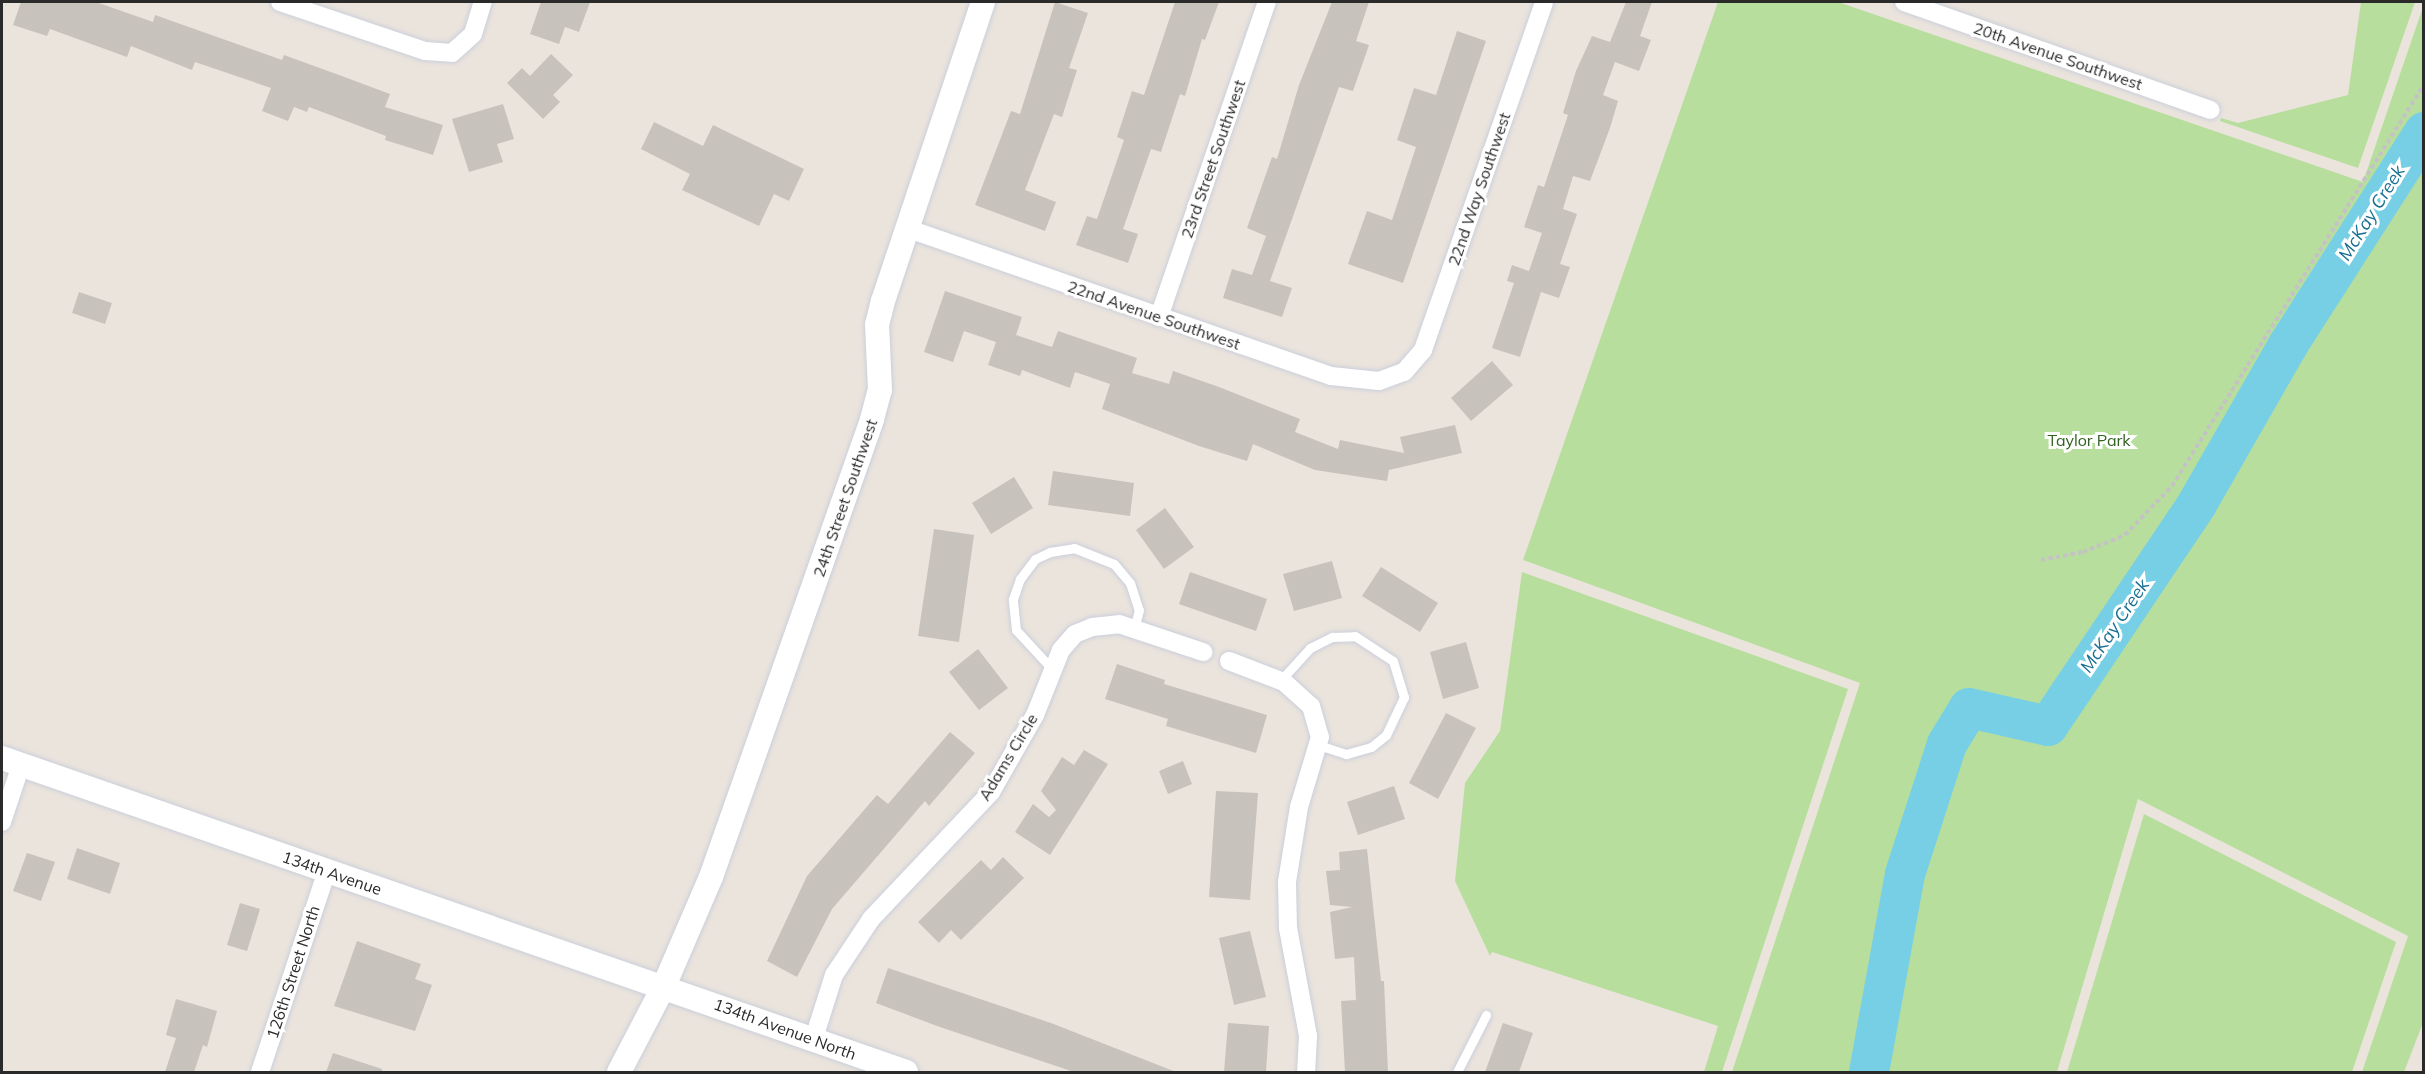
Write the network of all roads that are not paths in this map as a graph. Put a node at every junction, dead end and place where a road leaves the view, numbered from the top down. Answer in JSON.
{"nodes":[{"id":1,"x":280,"y":2,"type":"edge"},
{"id":2,"x":483,"y":2,"type":"edge"},
{"id":3,"x":983,"y":2,"type":"edge"},
{"id":4,"x":1268,"y":2,"type":"edge"},
{"id":5,"x":1544,"y":2,"type":"edge"},
{"id":6,"x":1904,"y":2,"type":"edge"},
{"id":7,"x":2211,"y":110,"type":"dead end"},
{"id":8,"x":906,"y":228,"type":"junction"},
{"id":9,"x":1159,"y":317,"type":"junction"},
{"id":10,"x":1404,"y":372,"type":"joint"},
{"id":11,"x":1134,"y":629,"type":"junction"},
{"id":12,"x":1203,"y":652,"type":"dead end"},
{"id":13,"x":1229,"y":661,"type":"dead end"},
{"id":14,"x":1052,"y":669,"type":"junction"},
{"id":15,"x":1280,"y":681,"type":"junction"},
{"id":16,"x":1318,"y":745,"type":"junction"},
{"id":17,"x":11,"y":761,"type":"edge"},
{"id":18,"x":2,"y":822,"type":"edge"},
{"id":19,"x":327,"y":871,"type":"junction"},
{"id":20,"x":664,"y":986,"type":"junction"},
{"id":21,"x":1486,"y":1015,"type":"dead end"},
{"id":22,"x":814,"y":1038,"type":"junction"},
{"id":23,"x":260,"y":1072,"type":"edge"},
{"id":24,"x":619,"y":1072,"type":"edge"},
{"id":25,"x":906,"y":1072,"type":"edge"},
{"id":26,"x":1306,"y":1072,"type":"edge"},
{"id":27,"x":1457,"y":1072,"type":"edge"}],
"edges":[{"from":1,"to":2,"type":"street"},
{"from":3,"to":8,"type":"street","name":"24th Street Southwest"},
{"from":4,"to":9,"type":"street","name":"23rd Street Southwest"},
{"from":5,"to":10,"type":"street","name":"22nd Way Southwest"},
{"from":6,"to":7,"type":"street","name":"20th Avenue Southwest"},
{"from":8,"to":9,"type":"street","name":"22nd Avenue Southwest"},
{"from":8,"to":20,"type":"street","name":"24th Street Southwest"},
{"from":9,"to":10,"type":"street","name":"22nd Avenue Southwest"},
{"from":11,"to":12,"type":"street","name":"Adams Circle"},
{"from":11,"to":14,"type":"street","name":"Adams Circle"},
{"from":11,"to":14,"type":"lane"},
{"from":13,"to":15,"type":"street"},
{"from":14,"to":22,"type":"street","name":"Adams Circle"},
{"from":15,"to":16,"type":"street"},
{"from":15,"to":16,"type":"lane"},
{"from":16,"to":26,"type":"street"},
{"from":17,"to":18,"type":"street"},
{"from":17,"to":19,"type":"street","name":"134th Avenue"},
{"from":19,"to":20,"type":"street","name":"134th Avenue"},
{"from":19,"to":23,"type":"street","name":"126th Street North"},
{"from":20,"to":22,"type":"street","name":"134th Avenue North"},
{"from":20,"to":24,"type":"street","name":"24th Street Southwest"},
{"from":21,"to":27,"type":"lane"},
{"from":22,"to":25,"type":"street","name":"134th Avenue North"}]}
